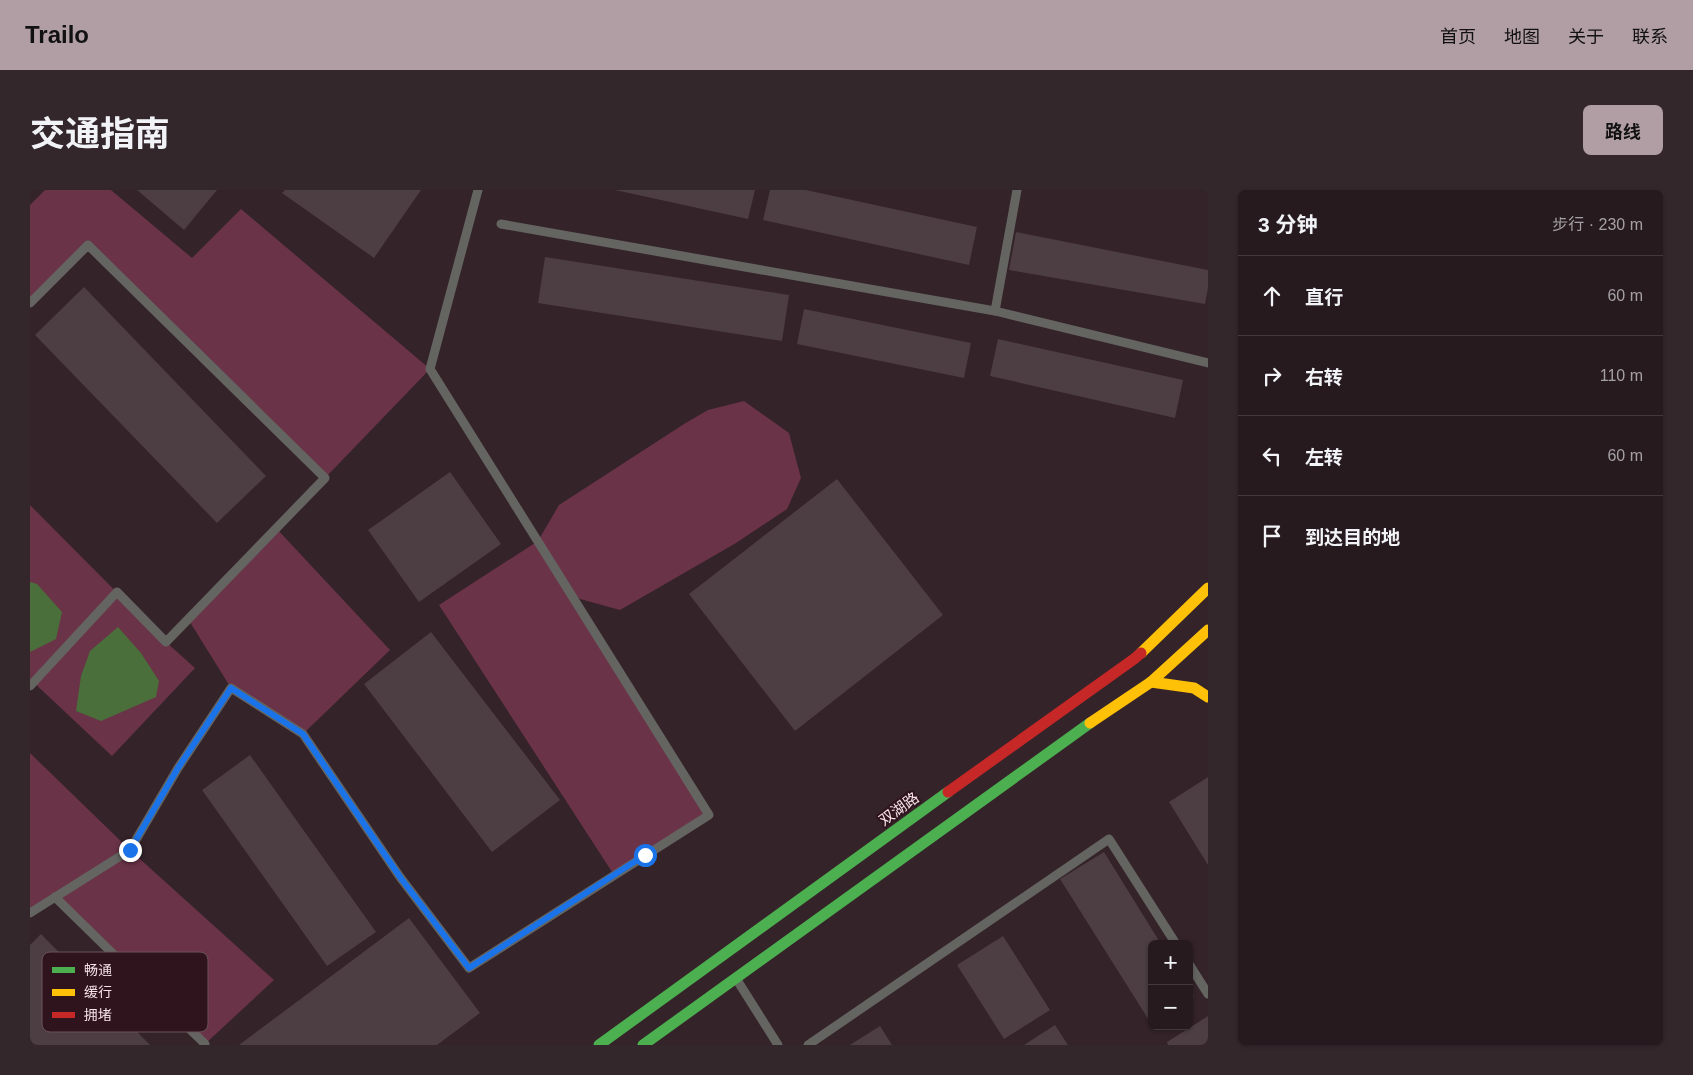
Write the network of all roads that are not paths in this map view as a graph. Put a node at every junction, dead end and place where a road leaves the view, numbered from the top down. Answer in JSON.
{"nodes":[{"id":1,"x":478,"y":190,"type":"edge"},
{"id":2,"x":1017,"y":190,"type":"edge"},
{"id":3,"x":501,"y":224,"type":"dead end"},
{"id":4,"x":30,"y":303,"type":"edge"},
{"id":5,"x":995,"y":311,"type":"junction"},
{"id":6,"x":1208,"y":362,"type":"edge"},
{"id":7,"x":1208,"y":588,"type":"edge"},
{"id":8,"x":1208,"y":630,"type":"edge"},
{"id":9,"x":1151,"y":682,"type":"junction"},
{"id":10,"x":30,"y":686,"type":"edge"},
{"id":11,"x":1208,"y":697,"type":"edge"},
{"id":12,"x":55,"y":898,"type":"junction"},
{"id":13,"x":30,"y":913,"type":"edge"},
{"id":14,"x":1173,"y":940,"type":"edge"},
{"id":15,"x":110,"y":952,"type":"edge"},
{"id":16,"x":1193,"y":970,"type":"edge"},
{"id":17,"x":736,"y":978,"type":"junction"},
{"id":18,"x":1208,"y":994,"type":"edge"},
{"id":19,"x":193,"y":1032,"type":"edge"},
{"id":20,"x":205,"y":1044,"type":"edge"},
{"id":21,"x":599,"y":1045,"type":"edge"},
{"id":22,"x":643,"y":1045,"type":"edge"},
{"id":23,"x":778,"y":1045,"type":"edge"},
{"id":24,"x":808,"y":1045,"type":"edge"}],
"edges":[{"from":1,"to":12,"type":"lane"},
{"from":2,"to":5,"type":"lane"},
{"from":3,"to":5,"type":"lane"},
{"from":4,"to":10,"type":"lane"},
{"from":5,"to":6,"type":"lane"},
{"from":7,"to":21,"type":"main road","name":"双湖路"},
{"from":8,"to":9,"type":"main road"},
{"from":9,"to":11,"type":"main road"},
{"from":9,"to":17,"type":"main road"},
{"from":12,"to":13,"type":"lane"},
{"from":12,"to":15,"type":"lane"},
{"from":14,"to":24,"type":"lane"},
{"from":16,"to":18,"type":"lane"},
{"from":17,"to":22,"type":"main road"},
{"from":17,"to":23,"type":"lane"},
{"from":19,"to":20,"type":"lane"}]}
